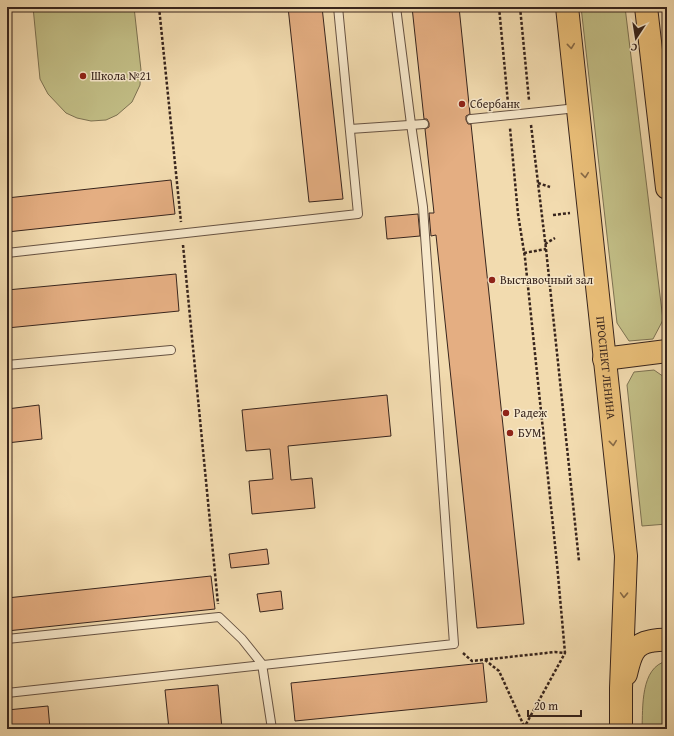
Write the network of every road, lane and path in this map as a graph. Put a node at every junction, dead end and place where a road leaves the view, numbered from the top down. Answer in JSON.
{"nodes":[{"id":1,"x":159,"y":7,"type":"edge"},
{"id":2,"x":338,"y":7,"type":"edge"},
{"id":3,"x":396,"y":7,"type":"edge"},
{"id":4,"x":499,"y":7,"type":"edge"},
{"id":5,"x":520,"y":7,"type":"edge"},
{"id":6,"x":567,"y":7,"type":"edge"},
{"id":7,"x":646,"y":7,"type":"edge"},
{"id":8,"x":660,"y":56,"type":"edge"},
{"id":9,"x":577,"y":108,"type":"junction"},
{"id":10,"x":530,"y":113,"type":"junction"},
{"id":11,"x":509,"y":115,"type":"junction"},
{"id":12,"x":471,"y":119,"type":"dead end"},
{"id":13,"x":411,"y":124,"type":"junction"},
{"id":14,"x":424,"y":124,"type":"dead end"},
{"id":15,"x":350,"y":129,"type":"junction"},
{"id":16,"x":538,"y":183,"type":"junction"},
{"id":17,"x":550,"y":188,"type":"dead end"},
{"id":18,"x":667,"y":188,"type":"edge"},
{"id":19,"x":182,"y":234,"type":"junction"},
{"id":20,"x":555,"y":238,"type":"dead end"},
{"id":21,"x":545,"y":244,"type":"junction"},
{"id":22,"x":546,"y":249,"type":"junction"},
{"id":23,"x":7,"y":253,"type":"edge"},
{"id":24,"x":524,"y":253,"type":"junction"},
{"id":25,"x":171,"y":350,"type":"dead end"},
{"id":26,"x":667,"y":351,"type":"edge"},
{"id":27,"x":604,"y":358,"type":"junction"},
{"id":28,"x":7,"y":365,"type":"edge"},
{"id":29,"x":579,"y":561,"type":"dead end"},
{"id":30,"x":219,"y":617,"type":"junction"},
{"id":31,"x":7,"y":639,"type":"edge"},
{"id":32,"x":667,"y":640,"type":"edge"},
{"id":33,"x":454,"y":644,"type":"junction"},
{"id":34,"x":565,"y":653,"type":"junction"},
{"id":35,"x":485,"y":660,"type":"junction"},
{"id":36,"x":262,"y":664,"type":"junction"},
{"id":37,"x":621,"y":688,"type":"junction"},
{"id":38,"x":7,"y":693,"type":"edge"},
{"id":39,"x":525,"y":728,"type":"edge"},
{"id":40,"x":272,"y":729,"type":"edge"},
{"id":41,"x":622,"y":729,"type":"edge"}],
"edges":[{"from":1,"to":19,"type":"path"},
{"from":2,"to":15,"type":"lane"},
{"from":3,"to":13,"type":"lane"},
{"from":4,"to":11,"type":"path"},
{"from":5,"to":10,"type":"path"},
{"from":6,"to":9,"type":"main road","name":"ПРОСПЕКТ ЛЕНИНА","one_way":true},
{"from":7,"to":8,"type":"main road"},
{"from":8,"to":18,"type":"main road"},
{"from":9,"to":10,"type":"lane"},
{"from":9,"to":27,"type":"main road","name":"ПРОСПЕКТ ЛЕНИНА","one_way":true},
{"from":10,"to":11,"type":"lane"},
{"from":10,"to":16,"type":"path"},
{"from":11,"to":12,"type":"lane"},
{"from":11,"to":24,"type":"path"},
{"from":13,"to":14,"type":"lane"},
{"from":13,"to":15,"type":"lane"},
{"from":13,"to":33,"type":"lane"},
{"from":15,"to":19,"type":"lane"},
{"from":16,"to":17,"type":"path"},
{"from":16,"to":21,"type":"path"},
{"from":19,"to":23,"type":"lane"},
{"from":19,"to":30,"type":"path"},
{"from":20,"to":21,"type":"path"},
{"from":21,"to":22,"type":"path"},
{"from":22,"to":24,"type":"path"},
{"from":22,"to":29,"type":"path"},
{"from":24,"to":34,"type":"path"},
{"from":25,"to":28,"type":"lane"},
{"from":26,"to":27,"type":"main road"},
{"from":27,"to":37,"type":"main road","name":"ПРОСПЕКТ ЛЕНИНА","one_way":true},
{"from":30,"to":31,"type":"lane"},
{"from":30,"to":36,"type":"lane"},
{"from":32,"to":37,"type":"main road"},
{"from":33,"to":35,"type":"path"},
{"from":33,"to":36,"type":"lane"},
{"from":34,"to":35,"type":"path"},
{"from":34,"to":39,"type":"path"},
{"from":35,"to":39,"type":"path"},
{"from":36,"to":38,"type":"lane"},
{"from":36,"to":40,"type":"lane"},
{"from":37,"to":41,"type":"main road","name":"ПРОСПЕКТ ЛЕНИНА"}]}
